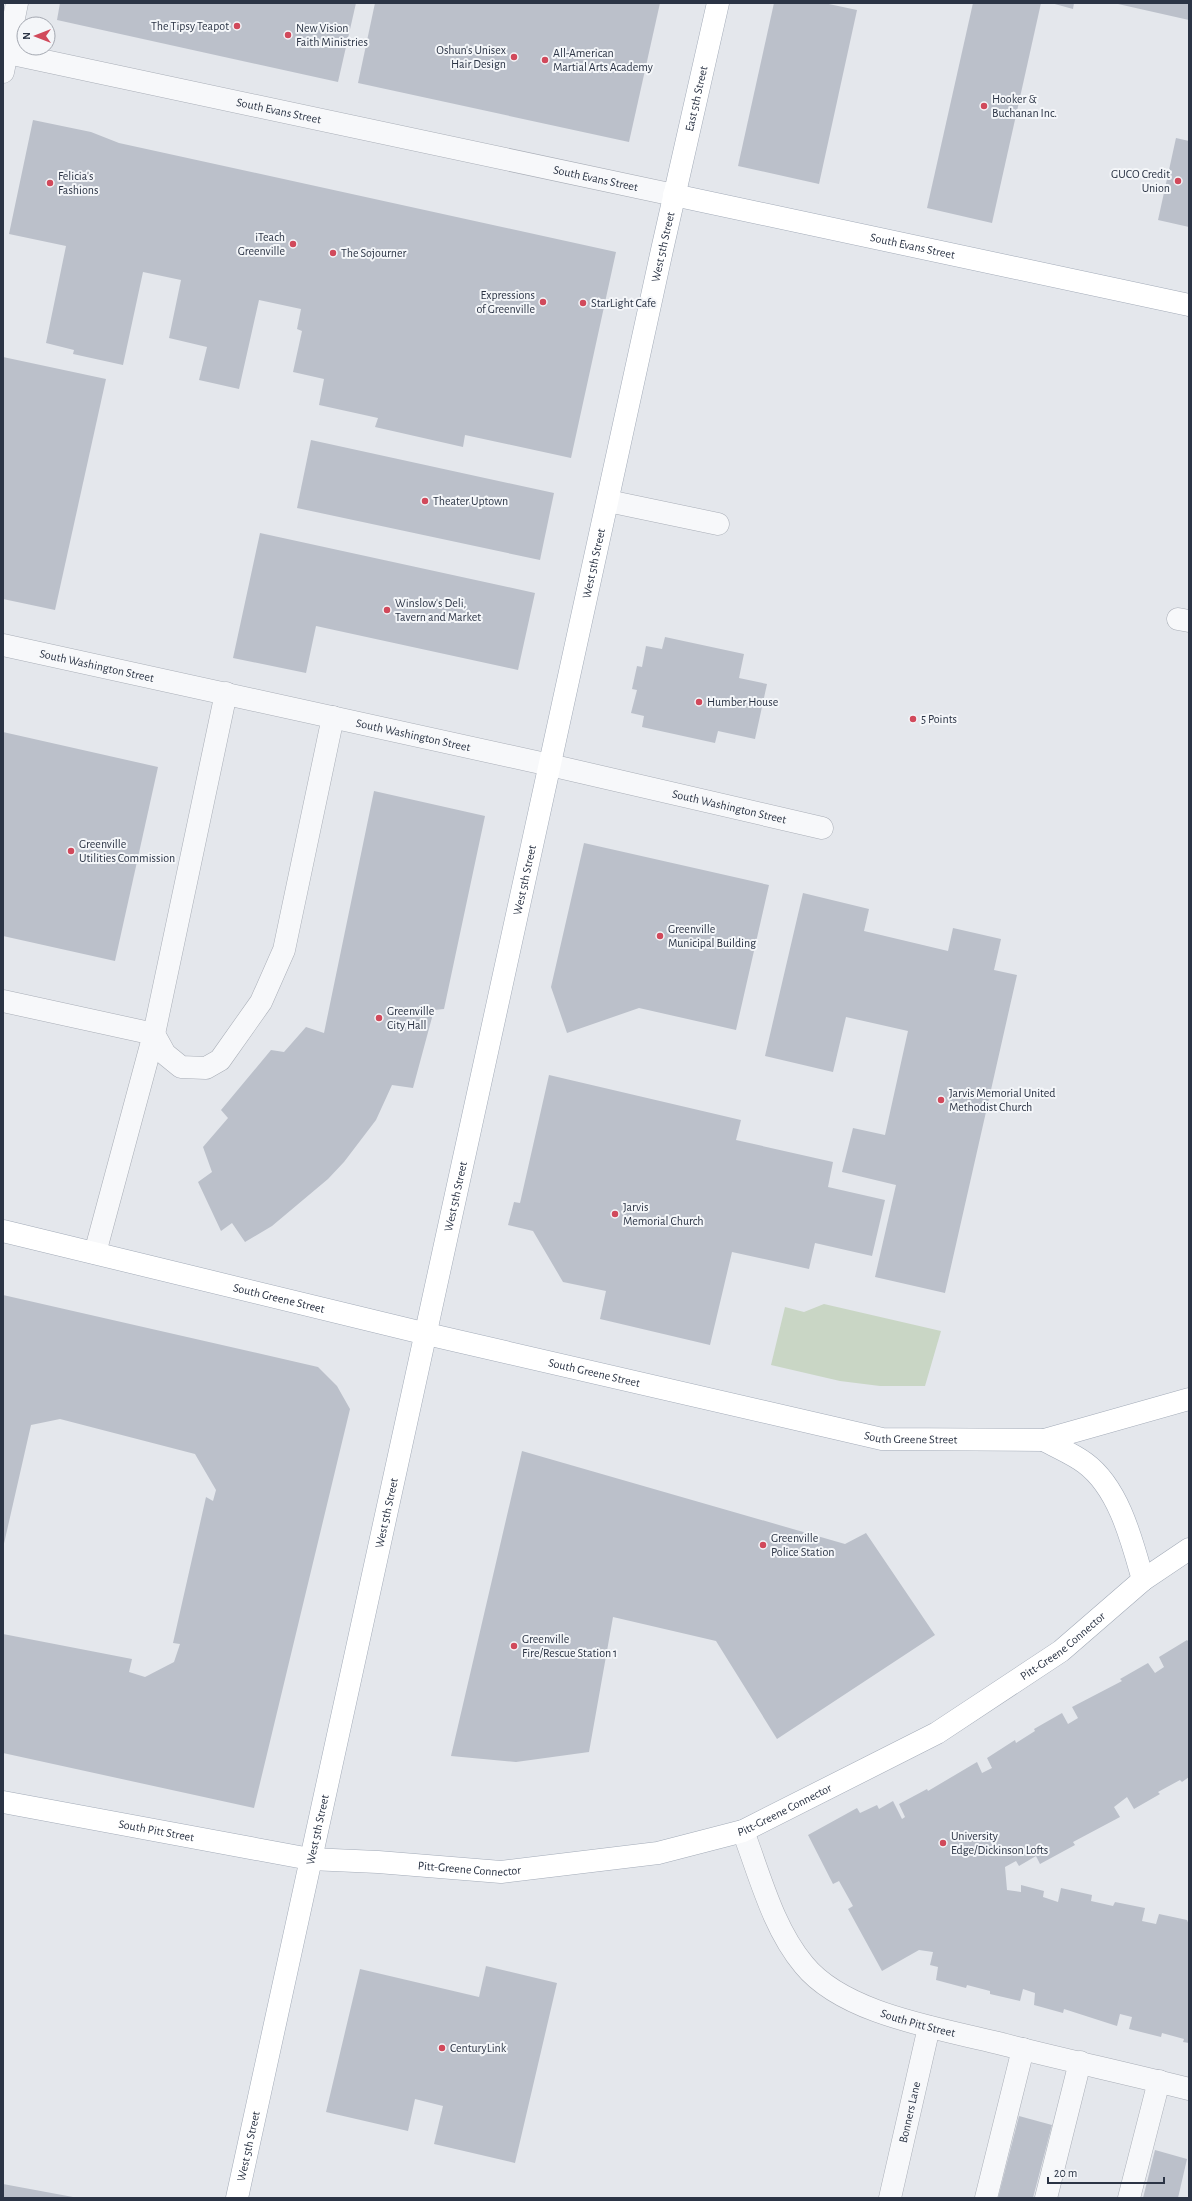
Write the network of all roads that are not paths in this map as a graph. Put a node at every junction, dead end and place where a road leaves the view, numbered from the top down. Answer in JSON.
{"nodes":[{"id":1,"x":17,"y":3,"type":"edge"},
{"id":2,"x":718,"y":3,"type":"edge"},
{"id":3,"x":4,"y":59,"type":"edge"},
{"id":4,"x":674,"y":195,"type":"junction"},
{"id":5,"x":1189,"y":305,"type":"edge"},
{"id":6,"x":608,"y":500,"type":"junction"},
{"id":7,"x":718,"y":524,"type":"dead end"},
{"id":8,"x":3,"y":645,"type":"edge"},
{"id":9,"x":226,"y":693,"type":"junction"},
{"id":10,"x":333,"y":717,"type":"junction"},
{"id":11,"x":550,"y":765,"type":"junction"},
{"id":12,"x":822,"y":828,"type":"dead end"},
{"id":13,"x":3,"y":1001,"type":"edge"},
{"id":14,"x":154,"y":1034,"type":"junction"},
{"id":15,"x":3,"y":1231,"type":"edge"},
{"id":16,"x":95,"y":1253,"type":"junction"},
{"id":17,"x":427,"y":1334,"type":"junction"},
{"id":18,"x":1189,"y":1400,"type":"edge"},
{"id":19,"x":1044,"y":1440,"type":"junction"},
{"id":20,"x":1189,"y":1549,"type":"edge"},
{"id":21,"x":1143,"y":1580,"type":"junction"},
{"id":22,"x":3,"y":1802,"type":"edge"},
{"id":23,"x":743,"y":1831,"type":"junction"},
{"id":24,"x":310,"y":1859,"type":"junction"},
{"id":25,"x":929,"y":2027,"type":"junction"},
{"id":26,"x":1023,"y":2049,"type":"junction"},
{"id":27,"x":1080,"y":2062,"type":"junction"},
{"id":28,"x":1159,"y":2081,"type":"junction"},
{"id":29,"x":1189,"y":2088,"type":"edge"},
{"id":30,"x":237,"y":2198,"type":"edge"},
{"id":31,"x":890,"y":2198,"type":"edge"},
{"id":32,"x":986,"y":2198,"type":"edge"},
{"id":33,"x":1046,"y":2198,"type":"edge"},
{"id":34,"x":1129,"y":2198,"type":"edge"}],
"edges":[{"from":1,"to":3,"type":"street"},
{"from":2,"to":4,"type":"main road","name":"East 5th Street"},
{"from":3,"to":4,"type":"street","name":"South Evans Street"},
{"from":4,"to":5,"type":"main road","name":"South Evans Street"},
{"from":4,"to":6,"type":"main road","name":"West 5th Street"},
{"from":6,"to":7,"type":"street"},
{"from":6,"to":11,"type":"main road","name":"West 5th Street"},
{"from":8,"to":9,"type":"street","name":"South Washington Street"},
{"from":9,"to":10,"type":"street","name":"South Washington Street"},
{"from":9,"to":14,"type":"street"},
{"from":10,"to":11,"type":"street","name":"South Washington Street"},
{"from":10,"to":14,"type":"street"},
{"from":11,"to":12,"type":"street","name":"South Washington Street"},
{"from":11,"to":17,"type":"main road","name":"West 5th Street"},
{"from":13,"to":14,"type":"street"},
{"from":14,"to":16,"type":"street"},
{"from":15,"to":16,"type":"main road","name":"South Greene Street"},
{"from":16,"to":17,"type":"main road","name":"South Greene Street"},
{"from":17,"to":19,"type":"main road","name":"South Greene Street"},
{"from":17,"to":24,"type":"main road","name":"West 5th Street"},
{"from":18,"to":19,"type":"main road","name":"South Greene Street"},
{"from":19,"to":21,"type":"main road"},
{"from":20,"to":21,"type":"main road","name":"Pitt-Greene Connector"},
{"from":21,"to":23,"type":"main road","name":"Pitt-Greene Connector"},
{"from":22,"to":24,"type":"main road","name":"South Pitt Street"},
{"from":23,"to":24,"type":"main road","name":"Pitt-Greene Connector"},
{"from":23,"to":25,"type":"street","name":"South Pitt Street"},
{"from":24,"to":30,"type":"main road","name":"West 5th Street"},
{"from":25,"to":26,"type":"street","name":"South Pitt Street"},
{"from":25,"to":31,"type":"street","name":"Bonners Lane"},
{"from":26,"to":27,"type":"street","name":"South Pitt Street"},
{"from":26,"to":32,"type":"street"},
{"from":27,"to":28,"type":"street","name":"South Pitt Street"},
{"from":27,"to":33,"type":"street"},
{"from":28,"to":29,"type":"street","name":"South Pitt Street"},
{"from":28,"to":34,"type":"street"}]}
